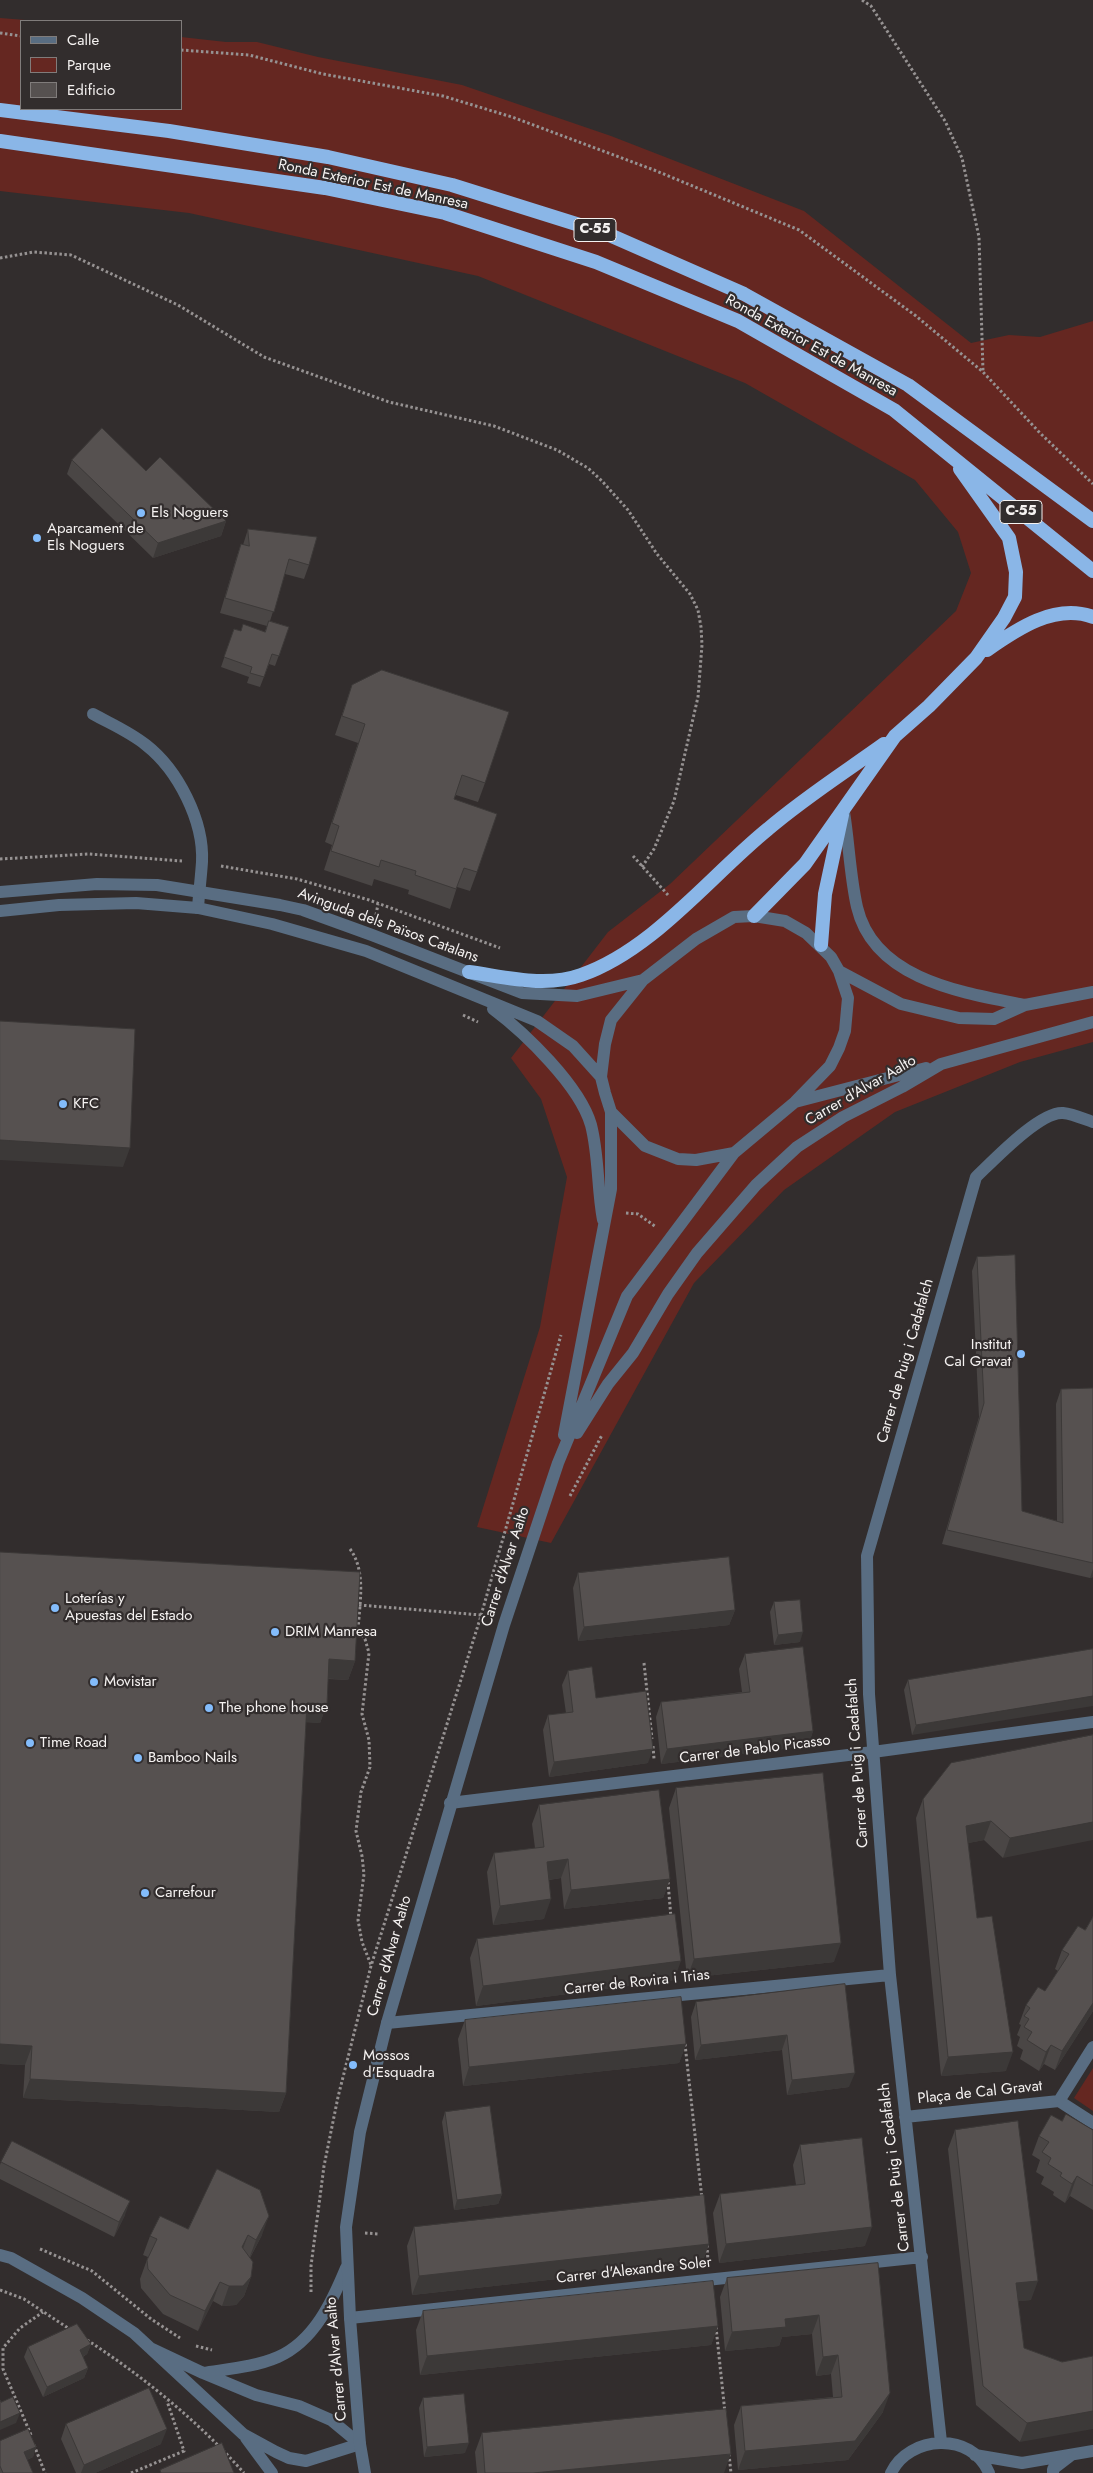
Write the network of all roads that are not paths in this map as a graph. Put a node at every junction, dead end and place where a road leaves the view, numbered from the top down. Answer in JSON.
{"nodes":[{"id":1,"x":0,"y":110,"type":"edge"},
{"id":2,"x":0,"y":141,"type":"edge"},
{"id":3,"x":950,"y":454,"type":"junction"},
{"id":4,"x":1093,"y":521,"type":"edge"},
{"id":5,"x":1093,"y":571,"type":"edge"},
{"id":6,"x":1093,"y":617,"type":"edge"},
{"id":7,"x":976,"y":658,"type":"junction"},
{"id":8,"x":93,"y":714,"type":"dead end"},
{"id":9,"x":894,"y":736,"type":"junction"},
{"id":10,"x":844,"y":807,"type":"junction"},
{"id":11,"x":199,"y":890,"type":"junction"},
{"id":12,"x":0,"y":892,"type":"edge"},
{"id":13,"x":198,"y":908,"type":"junction"},
{"id":14,"x":0,"y":911,"type":"edge"},
{"id":15,"x":754,"y":916,"type":"junction"},
{"id":16,"x":821,"y":945,"type":"junction"},
{"id":17,"x":839,"y":971,"type":"junction"},
{"id":18,"x":469,"y":972,"type":"junction"},
{"id":19,"x":643,"y":980,"type":"junction"},
{"id":20,"x":1093,"y":992,"type":"edge"},
{"id":21,"x":479,"y":998,"type":"junction"},
{"id":22,"x":1025,"y":1004,"type":"junction"},
{"id":23,"x":1093,"y":1022,"type":"edge"},
{"id":24,"x":941,"y":1064,"type":"junction"},
{"id":25,"x":601,"y":1077,"type":"junction"},
{"id":26,"x":795,"y":1102,"type":"junction"},
{"id":27,"x":611,"y":1112,"type":"junction"},
{"id":28,"x":1093,"y":1122,"type":"edge"},
{"id":29,"x":734,"y":1153,"type":"junction"},
{"id":30,"x":604,"y":1230,"type":"junction"},
{"id":31,"x":558,"y":1463,"type":"junction"},
{"id":32,"x":1093,"y":1722,"type":"edge"},
{"id":33,"x":873,"y":1752,"type":"junction"},
{"id":34,"x":450,"y":1803,"type":"junction"},
{"id":35,"x":890,"y":1975,"type":"junction"},
{"id":36,"x":387,"y":2023,"type":"junction"},
{"id":37,"x":1093,"y":2047,"type":"edge"},
{"id":38,"x":1059,"y":2101,"type":"junction"},
{"id":39,"x":905,"y":2117,"type":"junction"},
{"id":40,"x":1093,"y":2123,"type":"edge"},
{"id":41,"x":0,"y":2254,"type":"edge"},
{"id":42,"x":922,"y":2257,"type":"junction"},
{"id":43,"x":346,"y":2268,"type":"junction"},
{"id":44,"x":350,"y":2318,"type":"junction"},
{"id":45,"x":150,"y":2348,"type":"junction"},
{"id":46,"x":203,"y":2373,"type":"junction"},
{"id":47,"x":243,"y":2434,"type":"junction"},
{"id":48,"x":941,"y":2442,"type":"junction"},
{"id":49,"x":360,"y":2444,"type":"junction"},
{"id":50,"x":1093,"y":2451,"type":"edge"},
{"id":51,"x":975,"y":2455,"type":"junction"},
{"id":52,"x":1072,"y":2455,"type":"junction"},
{"id":53,"x":272,"y":2473,"type":"edge"},
{"id":54,"x":365,"y":2473,"type":"edge"},
{"id":55,"x":891,"y":2473,"type":"edge"},
{"id":56,"x":989,"y":2473,"type":"edge"},
{"id":57,"x":1053,"y":2473,"type":"edge"}],
"edges":[{"from":1,"to":4,"type":"highway","name":"Ronda Exterior Est de Manresa","number":"C-55"},
{"from":2,"to":3,"type":"highway","name":"Ronda Exterior Est de Manresa","number":"C-55"},
{"from":3,"to":5,"type":"highway","name":"Ronda Exterior Est de Manresa","number":"C-55"},
{"from":3,"to":7,"type":"highway"},
{"from":6,"to":7,"type":"highway"},
{"from":7,"to":9,"type":"highway"},
{"from":8,"to":11,"type":"street"},
{"from":9,"to":10,"type":"highway"},
{"from":9,"to":18,"type":"highway"},
{"from":10,"to":15,"type":"highway"},
{"from":10,"to":16,"type":"highway"},
{"from":10,"to":22,"type":"street"},
{"from":11,"to":12,"type":"street","name":"Avinguda dels Països Catalans"},
{"from":11,"to":13,"type":"street"},
{"from":11,"to":18,"type":"street","name":"Avinguda dels Països Catalans"},
{"from":13,"to":14,"type":"street","name":"Avinguda dels Països Catalans"},
{"from":13,"to":21,"type":"street","name":"Avinguda dels Països Catalans"},
{"from":15,"to":16,"type":"street"},
{"from":15,"to":19,"type":"street"},
{"from":16,"to":17,"type":"street"},
{"from":17,"to":22,"type":"street"},
{"from":17,"to":26,"type":"street","name":"Carrer d'Alvar Aalto"},
{"from":18,"to":19,"type":"street","name":"Avinguda dels Països Catalans"},
{"from":19,"to":25,"type":"street"},
{"from":20,"to":22,"type":"street"},
{"from":21,"to":25,"type":"street"},
{"from":21,"to":30,"type":"street"},
{"from":23,"to":24,"type":"street","name":"Carrer d'Alvar Aalto"},
{"from":24,"to":26,"type":"street"},
{"from":24,"to":31,"type":"street","name":"Carrer d'Alvar Aalto"},
{"from":25,"to":27,"type":"street"},
{"from":26,"to":29,"type":"street","name":"Carrer d'Alvar Aalto"},
{"from":27,"to":29,"type":"street"},
{"from":27,"to":30,"type":"street","name":"Carrer d'Alvar Aalto"},
{"from":28,"to":33,"type":"street","name":"Carrer de Puig i Cadafalch"},
{"from":29,"to":31,"type":"street","name":"Carrer d'Alvar Aalto"},
{"from":30,"to":31,"type":"street","name":"Carrer d'Alvar Aalto"},
{"from":31,"to":34,"type":"street","name":"Carrer d'Alvar Aalto"},
{"from":32,"to":33,"type":"street","name":"Carrer de Pablo Picasso"},
{"from":33,"to":34,"type":"street","name":"Carrer de Pablo Picasso"},
{"from":33,"to":35,"type":"street","name":"Carrer de Puig i Cadafalch"},
{"from":34,"to":36,"type":"street","name":"Carrer d'Alvar Aalto"},
{"from":35,"to":36,"type":"street","name":"Carrer de Rovira i Trias"},
{"from":35,"to":39,"type":"street","name":"Carrer de Puig i Cadafalch"},
{"from":36,"to":43,"type":"street","name":"Carrer d'Alvar Aalto"},
{"from":37,"to":38,"type":"street","name":"Plaça de Cal Gravat"},
{"from":38,"to":39,"type":"street","name":"Plaça de Cal Gravat"},
{"from":38,"to":40,"type":"street","name":"Plaça de Cal Gravat"},
{"from":39,"to":42,"type":"street","name":"Carrer de Puig i Cadafalch"},
{"from":41,"to":45,"type":"street"},
{"from":42,"to":44,"type":"street","name":"Carrer d'Alexandre Soler"},
{"from":42,"to":48,"type":"street","name":"Carrer de Puig i Cadafalch"},
{"from":43,"to":44,"type":"street","name":"Carrer d'Alvar Aalto"},
{"from":43,"to":46,"type":"street"},
{"from":44,"to":49,"type":"street","name":"Carrer d'Alvar Aalto"},
{"from":45,"to":46,"type":"street"},
{"from":45,"to":47,"type":"street"},
{"from":46,"to":49,"type":"street"},
{"from":47,"to":49,"type":"street"},
{"from":47,"to":53,"type":"street"},
{"from":48,"to":51,"type":"street"},
{"from":48,"to":55,"type":"street"},
{"from":49,"to":54,"type":"street","name":"Carrer d'Alvar Aalto"},
{"from":50,"to":52,"type":"street"},
{"from":51,"to":52,"type":"street"},
{"from":51,"to":56,"type":"street"},
{"from":52,"to":57,"type":"street"}]}
